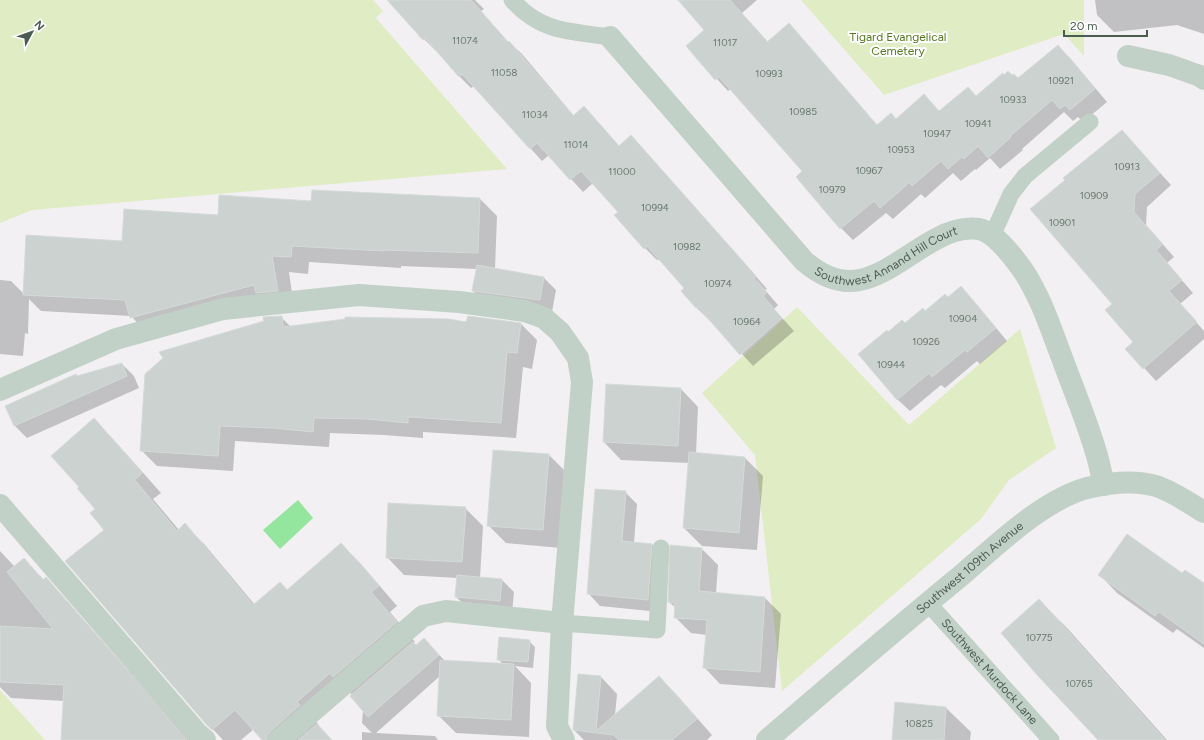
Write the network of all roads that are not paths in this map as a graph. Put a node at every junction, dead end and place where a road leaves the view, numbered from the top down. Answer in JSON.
{"nodes":[{"id":1,"x":512,"y":0,"type":"edge"},
{"id":2,"x":610,"y":37,"type":"joint"},
{"id":3,"x":1128,"y":56,"type":"dead end"},
{"id":4,"x":1204,"y":79,"type":"edge"},
{"id":5,"x":1090,"y":122,"type":"dead end"},
{"id":6,"x":992,"y":236,"type":"junction"},
{"id":7,"x":0,"y":390,"type":"edge"},
{"id":8,"x":1104,"y":485,"type":"junction"},
{"id":9,"x":0,"y":505,"type":"edge"},
{"id":10,"x":1204,"y":512,"type":"edge"},
{"id":11,"x":661,"y":548,"type":"dead end"},
{"id":12,"x":928,"y":603,"type":"junction"},
{"id":13,"x":562,"y":623,"type":"junction"},
{"id":14,"x":205,"y":740,"type":"edge"},
{"id":15,"x":279,"y":740,"type":"edge"},
{"id":16,"x":564,"y":740,"type":"edge"},
{"id":17,"x":767,"y":740,"type":"edge"},
{"id":18,"x":1051,"y":740,"type":"edge"}],
"edges":[{"from":1,"to":2,"type":"lane"},
{"from":2,"to":6,"type":"street","name":"Southwest Annand Hill Court"},
{"from":3,"to":4,"type":"street"},
{"from":5,"to":6,"type":"lane"},
{"from":6,"to":8,"type":"street","name":"Southwest Annand Hill Court"},
{"from":7,"to":13,"type":"street"},
{"from":8,"to":10,"type":"street","name":"Southwest 109th Avenue"},
{"from":8,"to":12,"type":"street","name":"Southwest 109th Avenue"},
{"from":9,"to":14,"type":"street"},
{"from":11,"to":13,"type":"lane"},
{"from":12,"to":17,"type":"street","name":"Southwest 109th Avenue"},
{"from":12,"to":18,"type":"lane","name":"Southwest Murdock Lane"},
{"from":13,"to":15,"type":"street"},
{"from":13,"to":16,"type":"street"}]}
